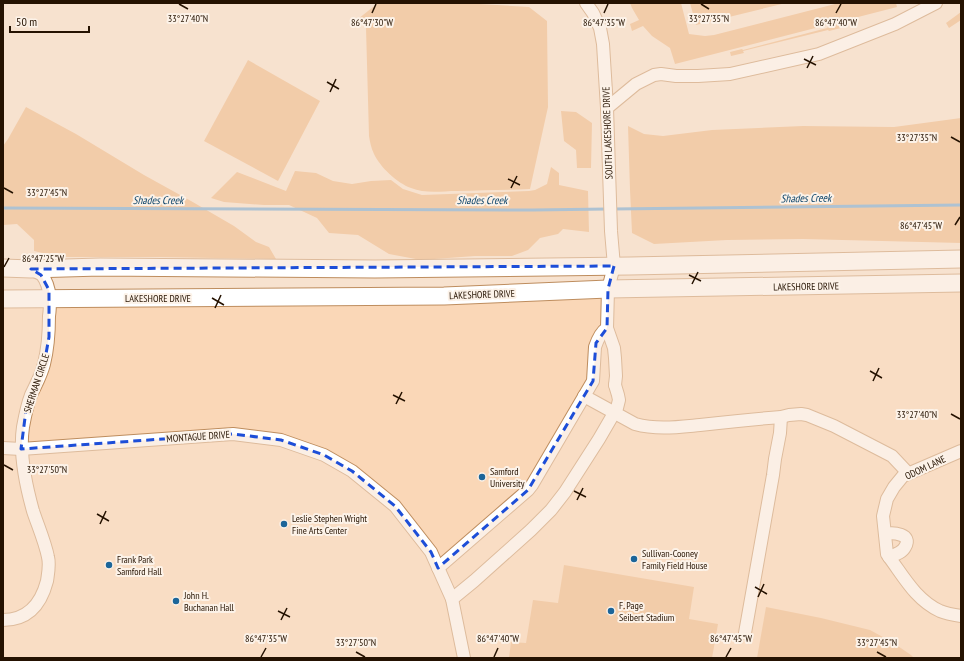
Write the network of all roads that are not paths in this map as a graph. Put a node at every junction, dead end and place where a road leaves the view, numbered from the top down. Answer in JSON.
{"nodes":[{"id":1,"x":586,"y":3,"type":"edge"},
{"id":2,"x":936,"y":3,"type":"edge"},
{"id":3,"x":607,"y":114,"type":"junction"},
{"id":4,"x":961,"y":259,"type":"edge"},
{"id":5,"x":614,"y":266,"type":"junction"},
{"id":6,"x":3,"y":268,"type":"edge"},
{"id":7,"x":31,"y":269,"type":"junction"},
{"id":8,"x":961,"y":283,"type":"edge"},
{"id":9,"x":608,"y":289,"type":"junction"},
{"id":10,"x":50,"y":298,"type":"junction"},
{"id":11,"x":3,"y":299,"type":"edge"},
{"id":12,"x":607,"y":328,"type":"junction"},
{"id":13,"x":593,"y":381,"type":"junction"},
{"id":14,"x":615,"y":385,"type":"junction"},
{"id":15,"x":584,"y":396,"type":"junction"},
{"id":16,"x":614,"y":413,"type":"junction"},
{"id":17,"x":781,"y":417,"type":"junction"},
{"id":18,"x":3,"y":448,"type":"edge"},
{"id":19,"x":21,"y":449,"type":"junction"},
{"id":20,"x":961,"y":451,"type":"edge"},
{"id":21,"x":908,"y":473,"type":"junction"},
{"id":22,"x":884,"y":534,"type":"junction"},
{"id":23,"x":889,"y":557,"type":"junction"},
{"id":24,"x":438,"y":568,"type":"junction"},
{"id":25,"x":452,"y":599,"type":"junction"},
{"id":26,"x":961,"y":616,"type":"edge"},
{"id":27,"x":3,"y":620,"type":"edge"},
{"id":28,"x":745,"y":632,"type":"dead end"},
{"id":29,"x":464,"y":658,"type":"edge"}],
"edges":[{"from":1,"to":3,"type":"street","name":"SOUTH LAKESHORE DRIVE"},
{"from":2,"to":3,"type":"street"},
{"from":3,"to":5,"type":"street","name":"SOUTH LAKESHORE DRIVE"},
{"from":4,"to":5,"type":"main road"},
{"from":5,"to":7,"type":"main road"},
{"from":5,"to":9,"type":"street","name":"SOUTH LAKESHORE DRIVE"},
{"from":6,"to":7,"type":"main road"},
{"from":7,"to":10,"type":"street","name":"SHERMAN CIRCLE"},
{"from":8,"to":9,"type":"main road","name":"LAKESHORE DRIVE"},
{"from":9,"to":10,"type":"main road","name":"LAKESHORE DRIVE"},
{"from":9,"to":12,"type":"street","name":"SOUTH LAKESHORE DRIVE"},
{"from":10,"to":11,"type":"main road","name":"LAKESHORE DRIVE"},
{"from":10,"to":19,"type":"street","name":"SHERMAN CIRCLE"},
{"from":12,"to":13,"type":"street"},
{"from":12,"to":14,"type":"street"},
{"from":13,"to":14,"type":"street"},
{"from":13,"to":15,"type":"street"},
{"from":14,"to":16,"type":"street"},
{"from":15,"to":16,"type":"street"},
{"from":15,"to":24,"type":"street"},
{"from":16,"to":17,"type":"street"},
{"from":16,"to":25,"type":"street"},
{"from":17,"to":21,"type":"street"},
{"from":17,"to":28,"type":"street"},
{"from":18,"to":19,"type":"street","name":"MONTAGUE DRIVE"},
{"from":19,"to":24,"type":"street","name":"MONTAGUE DRIVE"},
{"from":19,"to":27,"type":"street","name":"SHERMAN CIRCLE"},
{"from":20,"to":21,"type":"street","name":"ODOM LANE"},
{"from":21,"to":22,"type":"street","name":"ODOM LANE"},
{"from":22,"to":23,"type":"street","name":"ODOM LANE"},
{"from":22,"to":23,"type":"street"},
{"from":23,"to":26,"type":"street","name":"ODOM LANE"},
{"from":24,"to":25,"type":"street","name":"MONTAGUE DRIVE"},
{"from":25,"to":29,"type":"street","name":"MONTAGUE DRIVE"}]}
